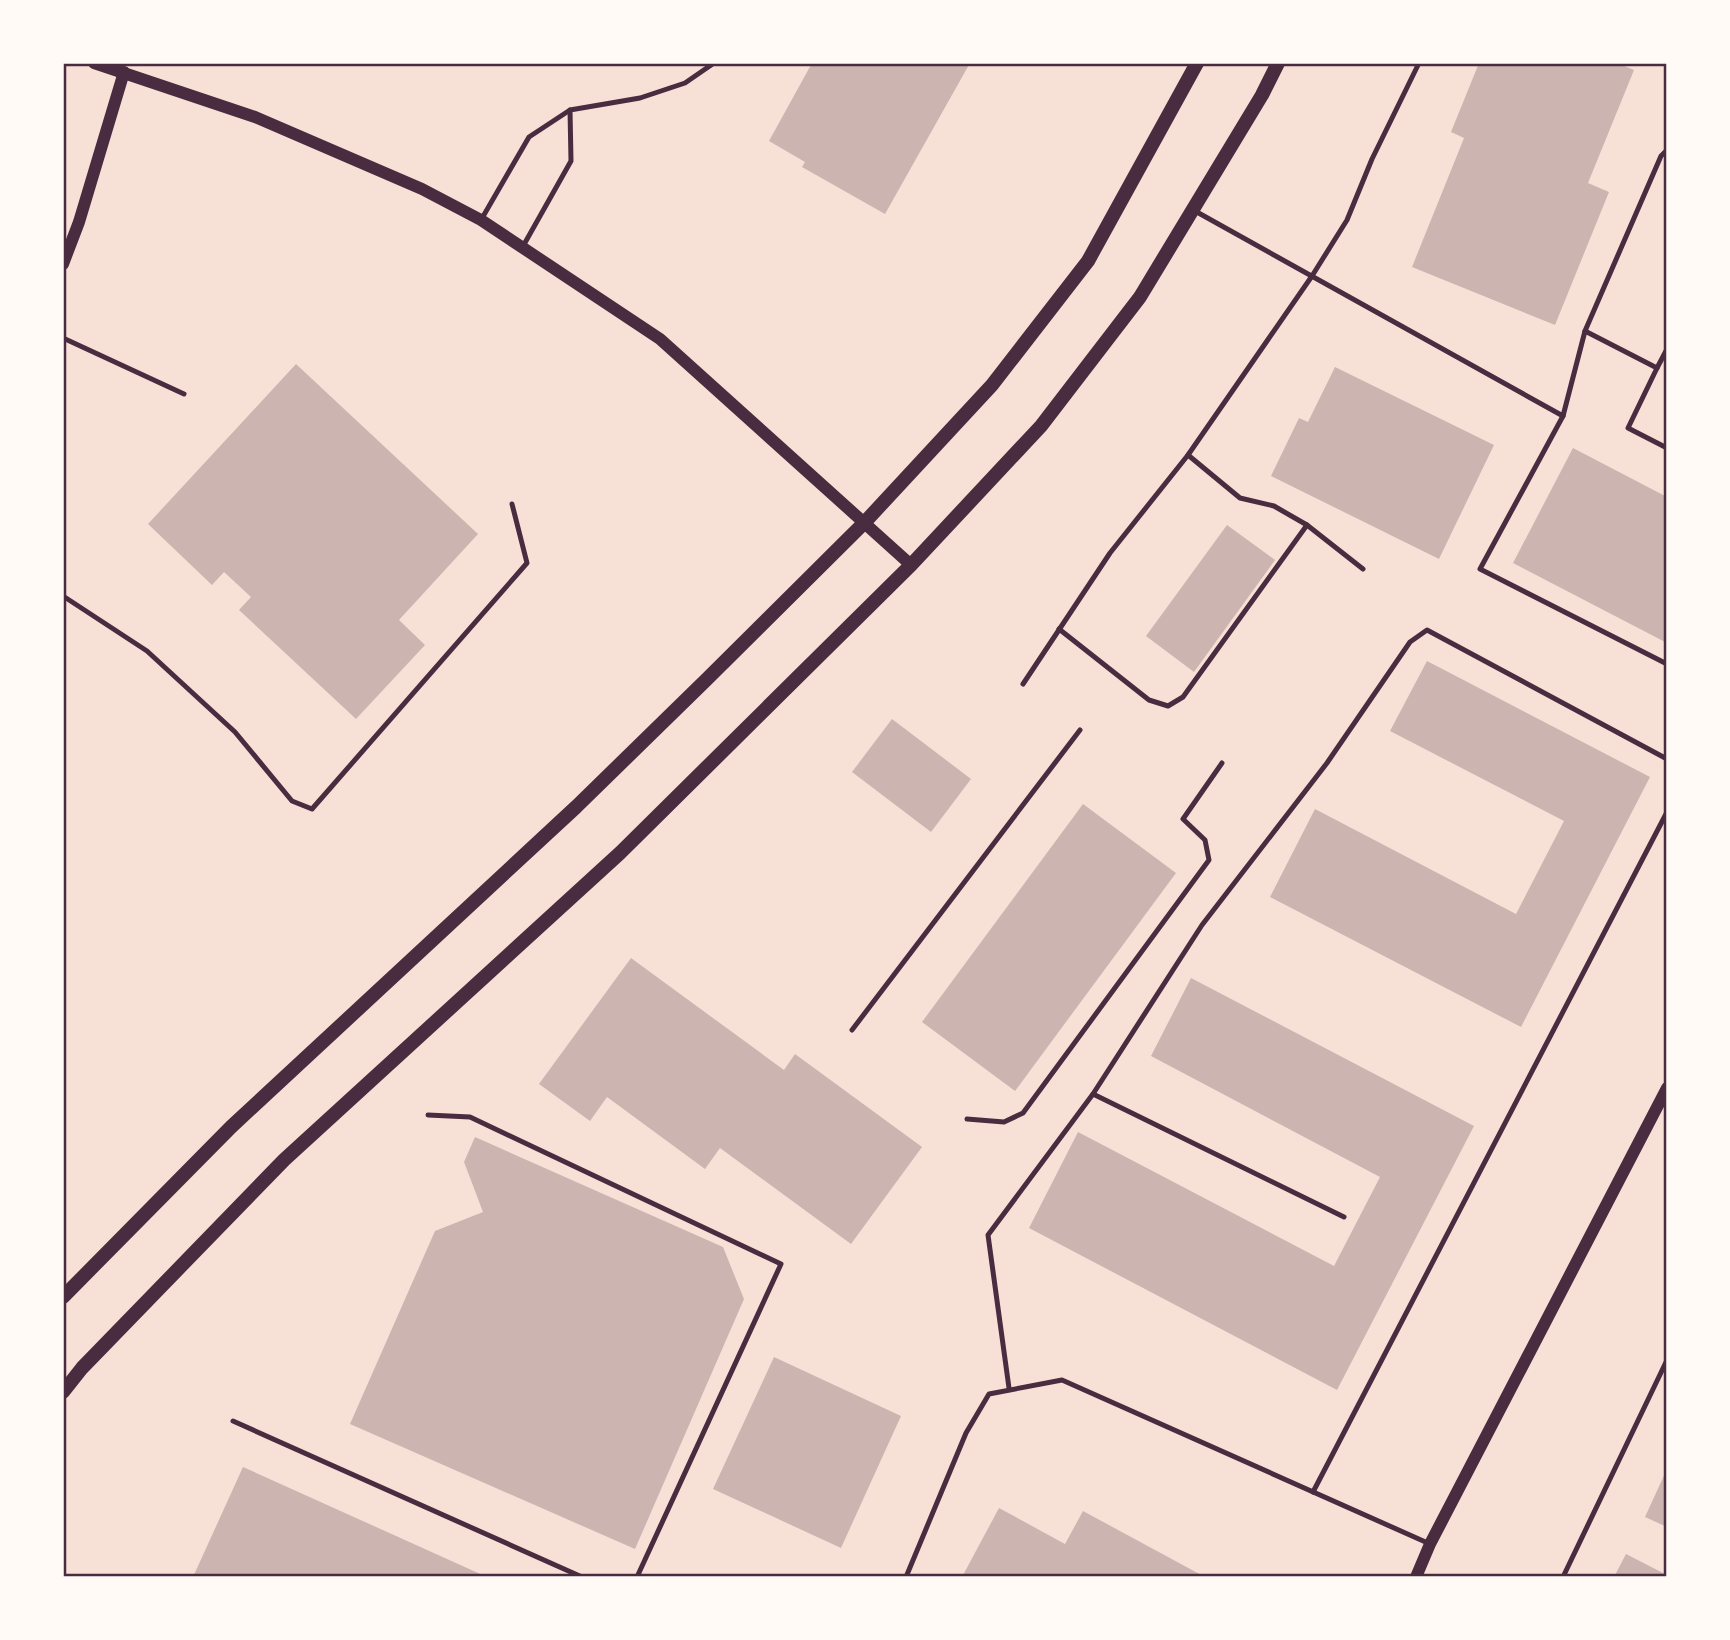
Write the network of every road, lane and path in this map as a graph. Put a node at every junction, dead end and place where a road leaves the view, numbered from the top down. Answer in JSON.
{"nodes":[{"id":1,"x":94,"y":63,"type":"edge"},
{"id":2,"x":714,"y":63,"type":"edge"},
{"id":3,"x":1197,"y":63,"type":"edge"},
{"id":4,"x":1278,"y":63,"type":"edge"},
{"id":5,"x":1419,"y":63,"type":"edge"},
{"id":6,"x":124,"y":72,"type":"junction"},
{"id":7,"x":570,"y":110,"type":"junction"},
{"id":8,"x":1667,"y":150,"type":"edge"},
{"id":9,"x":1193,"y":209,"type":"junction"},
{"id":10,"x":481,"y":220,"type":"junction"},
{"id":11,"x":522,"y":247,"type":"junction"},
{"id":12,"x":63,"y":264,"type":"edge"},
{"id":13,"x":1312,"y":276,"type":"junction"},
{"id":14,"x":1585,"y":331,"type":"junction"},
{"id":15,"x":63,"y":338,"type":"edge"},
{"id":16,"x":1667,"y":349,"type":"edge"},
{"id":17,"x":1657,"y":368,"type":"junction"},
{"id":18,"x":184,"y":394,"type":"dead end"},
{"id":19,"x":1563,"y":416,"type":"junction"},
{"id":20,"x":1667,"y":448,"type":"edge"},
{"id":21,"x":1188,"y":455,"type":"junction"},
{"id":22,"x":512,"y":504,"type":"dead end"},
{"id":23,"x":865,"y":522,"type":"junction"},
{"id":24,"x":1307,"y":525,"type":"junction"},
{"id":25,"x":911,"y":565,"type":"junction"},
{"id":26,"x":1363,"y":569,"type":"dead end"},
{"id":27,"x":63,"y":597,"type":"edge"},
{"id":28,"x":1059,"y":629,"type":"junction"},
{"id":29,"x":1667,"y":664,"type":"edge"},
{"id":30,"x":1023,"y":684,"type":"dead end"},
{"id":31,"x":1080,"y":730,"type":"dead end"},
{"id":32,"x":1667,"y":759,"type":"edge"},
{"id":33,"x":1222,"y":763,"type":"dead end"},
{"id":34,"x":1667,"y":812,"type":"edge"},
{"id":35,"x":852,"y":1030,"type":"dead end"},
{"id":36,"x":1667,"y":1088,"type":"edge"},
{"id":37,"x":1093,"y":1094,"type":"junction"},
{"id":38,"x":428,"y":1115,"type":"dead end"},
{"id":39,"x":967,"y":1119,"type":"dead end"},
{"id":40,"x":1344,"y":1217,"type":"dead end"},
{"id":41,"x":63,"y":1297,"type":"edge"},
{"id":42,"x":1667,"y":1360,"type":"edge"},
{"id":43,"x":1009,"y":1388,"type":"junction"},
{"id":44,"x":63,"y":1392,"type":"edge"},
{"id":45,"x":233,"y":1421,"type":"dead end"},
{"id":46,"x":1313,"y":1492,"type":"junction"},
{"id":47,"x":1430,"y":1544,"type":"junction"},
{"id":48,"x":582,"y":1577,"type":"edge"},
{"id":49,"x":638,"y":1577,"type":"edge"},
{"id":50,"x":906,"y":1577,"type":"edge"},
{"id":51,"x":1416,"y":1577,"type":"edge"},
{"id":52,"x":1563,"y":1577,"type":"edge"}],
"edges":[{"from":1,"to":6,"type":"street"},
{"from":2,"to":7,"type":"lane"},
{"from":3,"to":23,"type":"main road"},
{"from":4,"to":9,"type":"main road"},
{"from":5,"to":13,"type":"lane"},
{"from":6,"to":10,"type":"street"},
{"from":6,"to":12,"type":"street"},
{"from":7,"to":10,"type":"lane"},
{"from":7,"to":11,"type":"lane"},
{"from":8,"to":14,"type":"lane"},
{"from":9,"to":13,"type":"lane"},
{"from":9,"to":25,"type":"main road"},
{"from":10,"to":11,"type":"street"},
{"from":11,"to":23,"type":"street"},
{"from":13,"to":19,"type":"lane"},
{"from":13,"to":21,"type":"lane"},
{"from":14,"to":17,"type":"lane"},
{"from":14,"to":19,"type":"lane"},
{"from":15,"to":18,"type":"lane"},
{"from":16,"to":17,"type":"lane"},
{"from":17,"to":20,"type":"lane"},
{"from":19,"to":29,"type":"lane"},
{"from":21,"to":24,"type":"lane"},
{"from":21,"to":28,"type":"lane"},
{"from":22,"to":27,"type":"lane"},
{"from":23,"to":25,"type":"street"},
{"from":23,"to":41,"type":"main road"},
{"from":24,"to":26,"type":"lane"},
{"from":24,"to":28,"type":"lane"},
{"from":25,"to":44,"type":"main road"},
{"from":28,"to":30,"type":"lane"},
{"from":31,"to":35,"type":"lane"},
{"from":32,"to":37,"type":"lane"},
{"from":33,"to":39,"type":"lane"},
{"from":34,"to":46,"type":"lane"},
{"from":36,"to":47,"type":"street"},
{"from":37,"to":40,"type":"lane"},
{"from":37,"to":43,"type":"lane"},
{"from":38,"to":49,"type":"lane"},
{"from":42,"to":52,"type":"lane"},
{"from":43,"to":46,"type":"lane"},
{"from":43,"to":50,"type":"lane"},
{"from":45,"to":48,"type":"lane"},
{"from":46,"to":47,"type":"lane"},
{"from":47,"to":51,"type":"street"}]}
